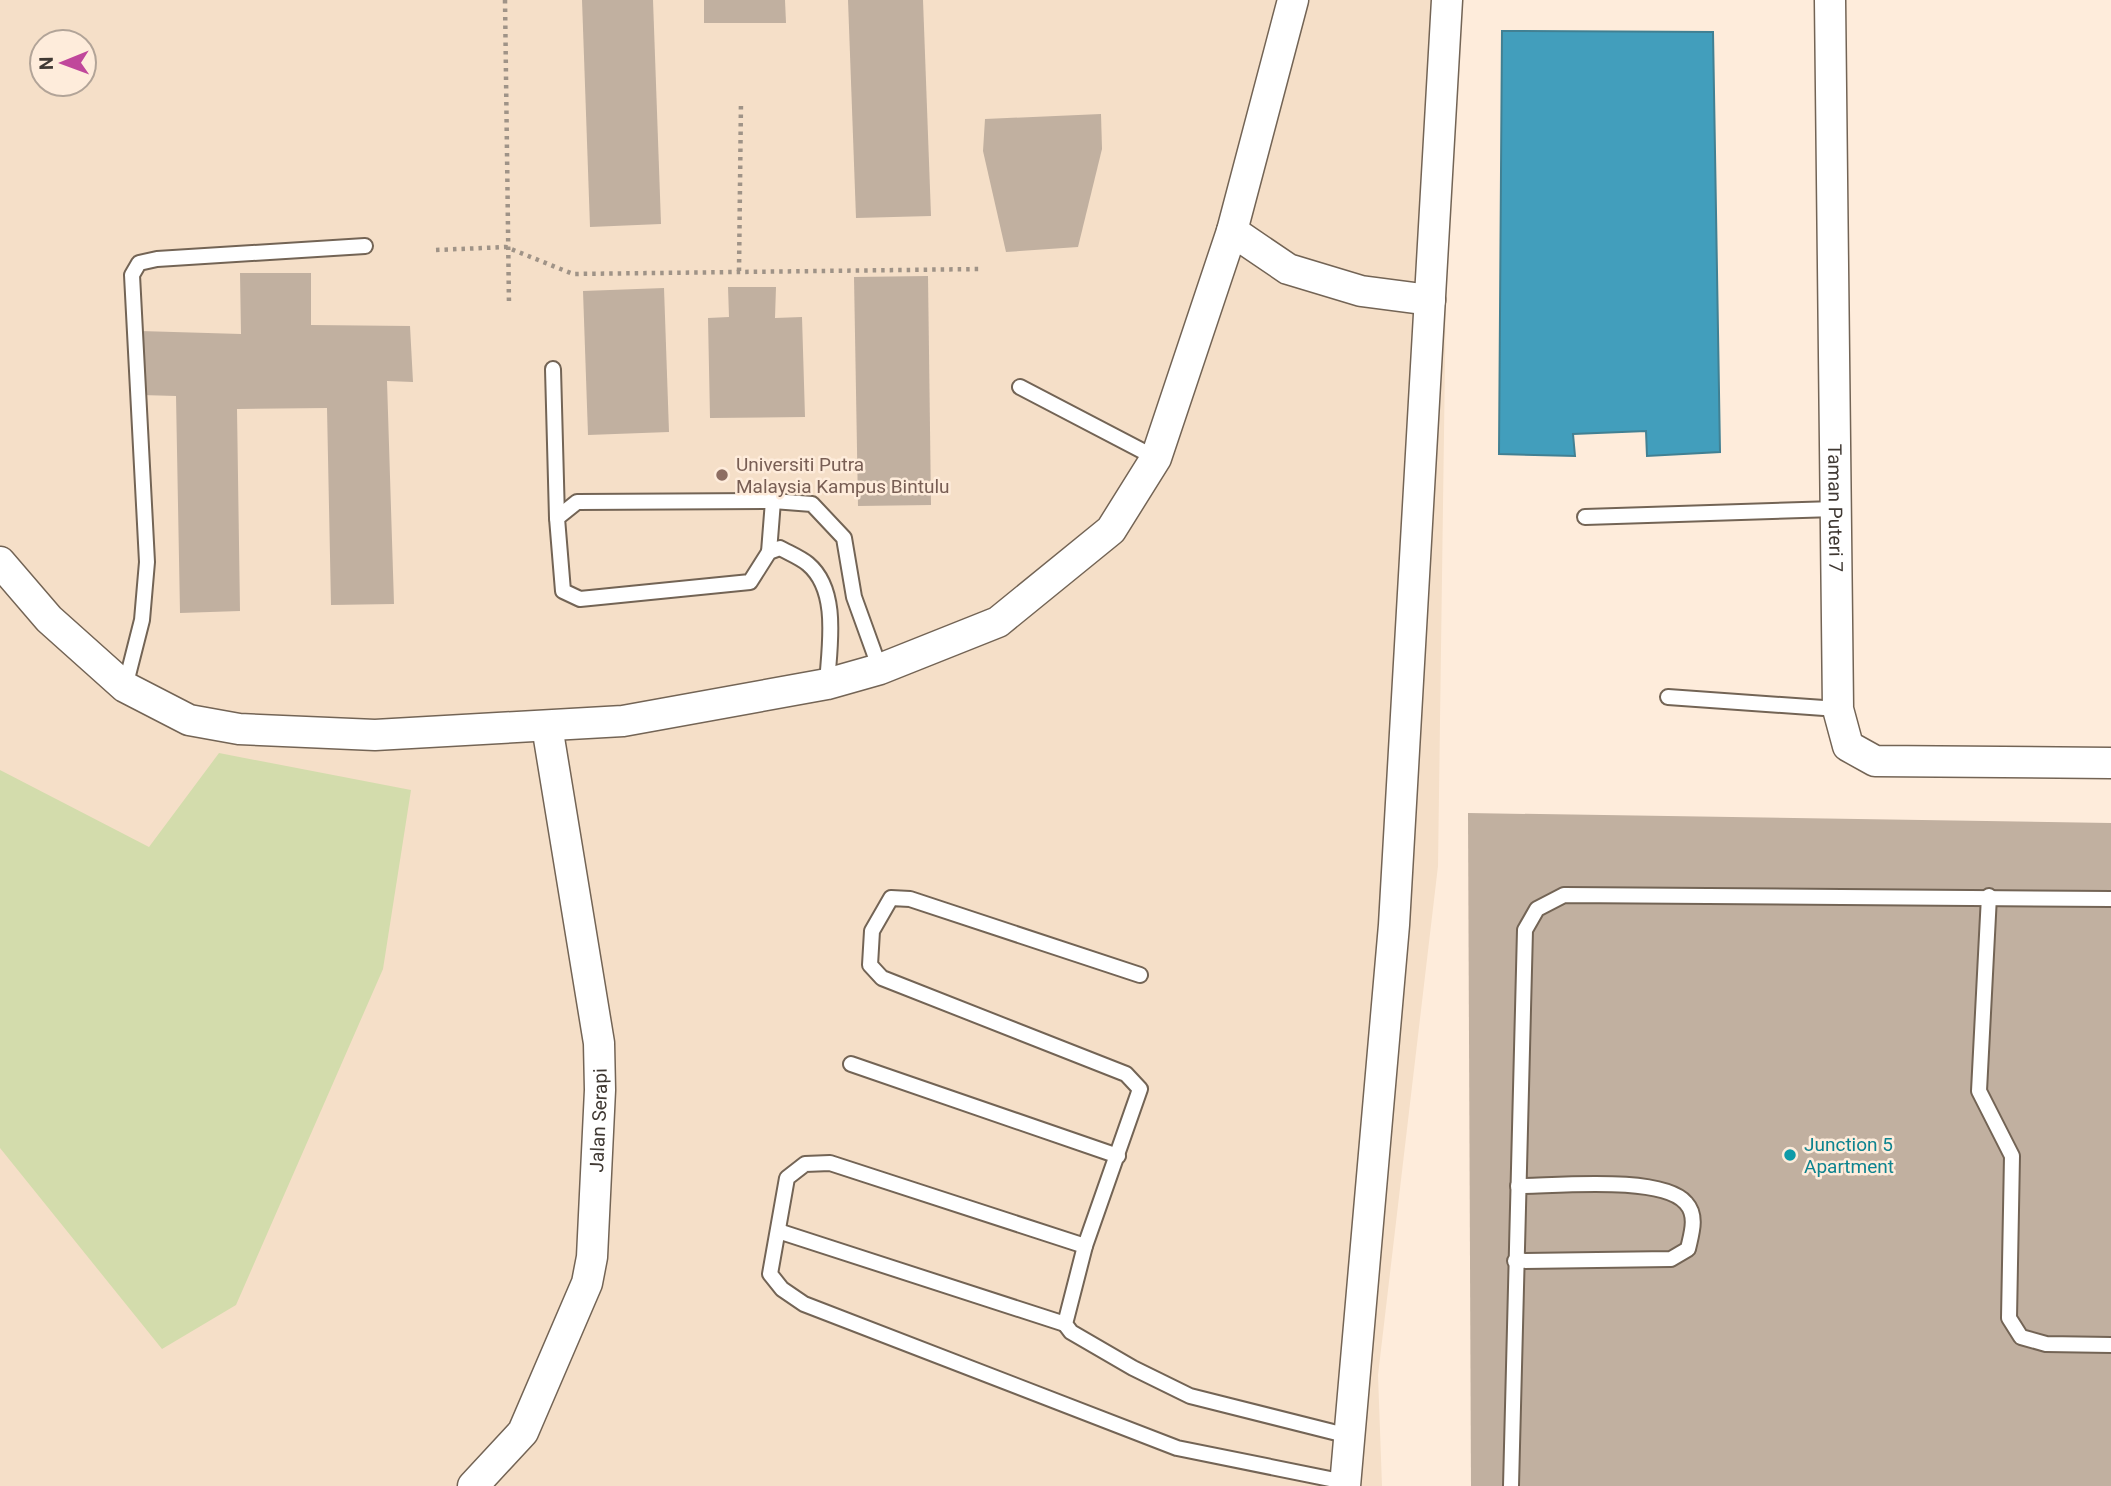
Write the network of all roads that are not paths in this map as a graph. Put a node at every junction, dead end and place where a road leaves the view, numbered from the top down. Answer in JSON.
{"nodes":[{"id":1,"x":1293,"y":0,"type":"edge"},
{"id":2,"x":1447,"y":0,"type":"edge"},
{"id":3,"x":1830,"y":0,"type":"edge"},
{"id":4,"x":1232,"y":231,"type":"junction"},
{"id":5,"x":365,"y":246,"type":"dead end"},
{"id":6,"x":1430,"y":300,"type":"junction"},
{"id":7,"x":552,"y":369,"type":"dead end"},
{"id":8,"x":1020,"y":387,"type":"dead end"},
{"id":9,"x":1157,"y":458,"type":"junction"},
{"id":10,"x":773,"y":501,"type":"junction"},
{"id":11,"x":1835,"y":509,"type":"junction"},
{"id":12,"x":1585,"y":517,"type":"dead end"},
{"id":13,"x":558,"y":518,"type":"junction"},
{"id":14,"x":769,"y":552,"type":"junction"},
{"id":15,"x":0,"y":562,"type":"edge"},
{"id":16,"x":880,"y":669,"type":"junction"},
{"id":17,"x":827,"y":684,"type":"junction"},
{"id":18,"x":125,"y":687,"type":"junction"},
{"id":19,"x":1668,"y":697,"type":"dead end"},
{"id":20,"x":1838,"y":709,"type":"junction"},
{"id":21,"x":547,"y":726,"type":"junction"},
{"id":22,"x":2111,"y":763,"type":"edge"},
{"id":23,"x":1989,"y":896,"type":"junction"},
{"id":24,"x":2111,"y":899,"type":"edge"},
{"id":25,"x":1140,"y":975,"type":"dead end"},
{"id":26,"x":851,"y":1064,"type":"dead end"},
{"id":27,"x":1118,"y":1156,"type":"junction"},
{"id":28,"x":1518,"y":1186,"type":"junction"},
{"id":29,"x":778,"y":1231,"type":"junction"},
{"id":30,"x":1085,"y":1246,"type":"junction"},
{"id":31,"x":1516,"y":1261,"type":"junction"},
{"id":32,"x":1065,"y":1324,"type":"junction"},
{"id":33,"x":2111,"y":1345,"type":"edge"},
{"id":34,"x":1349,"y":1436,"type":"junction"},
{"id":35,"x":1345,"y":1484,"type":"edge"},
{"id":36,"x":473,"y":1486,"type":"edge"},
{"id":37,"x":1511,"y":1486,"type":"edge"}],
"edges":[{"from":1,"to":4,"type":"street"},
{"from":2,"to":6,"type":"street"},
{"from":3,"to":11,"type":"street","name":"Taman Puteri 7"},
{"from":4,"to":6,"type":"street"},
{"from":4,"to":9,"type":"street"},
{"from":5,"to":18,"type":"lane"},
{"from":6,"to":34,"type":"street"},
{"from":7,"to":13,"type":"lane"},
{"from":8,"to":9,"type":"lane"},
{"from":9,"to":16,"type":"street"},
{"from":10,"to":13,"type":"lane"},
{"from":10,"to":14,"type":"lane"},
{"from":10,"to":16,"type":"lane"},
{"from":11,"to":12,"type":"lane"},
{"from":11,"to":20,"type":"street","name":"Taman Puteri 7"},
{"from":13,"to":14,"type":"lane"},
{"from":14,"to":17,"type":"lane"},
{"from":15,"to":18,"type":"street"},
{"from":16,"to":17,"type":"street"},
{"from":17,"to":21,"type":"street"},
{"from":18,"to":21,"type":"street"},
{"from":19,"to":20,"type":"lane"},
{"from":20,"to":22,"type":"street","name":"Taman Puteri 7"},
{"from":21,"to":36,"type":"street","name":"Jalan Serapi"},
{"from":23,"to":24,"type":"lane"},
{"from":23,"to":28,"type":"lane"},
{"from":23,"to":33,"type":"lane"},
{"from":25,"to":27,"type":"lane"},
{"from":26,"to":27,"type":"lane"},
{"from":27,"to":30,"type":"lane"},
{"from":28,"to":31,"type":"lane"},
{"from":28,"to":31,"type":"lane"},
{"from":29,"to":30,"type":"lane"},
{"from":29,"to":32,"type":"lane"},
{"from":29,"to":35,"type":"lane"},
{"from":30,"to":32,"type":"lane"},
{"from":31,"to":37,"type":"lane"},
{"from":32,"to":34,"type":"lane"},
{"from":34,"to":35,"type":"street"}]}
